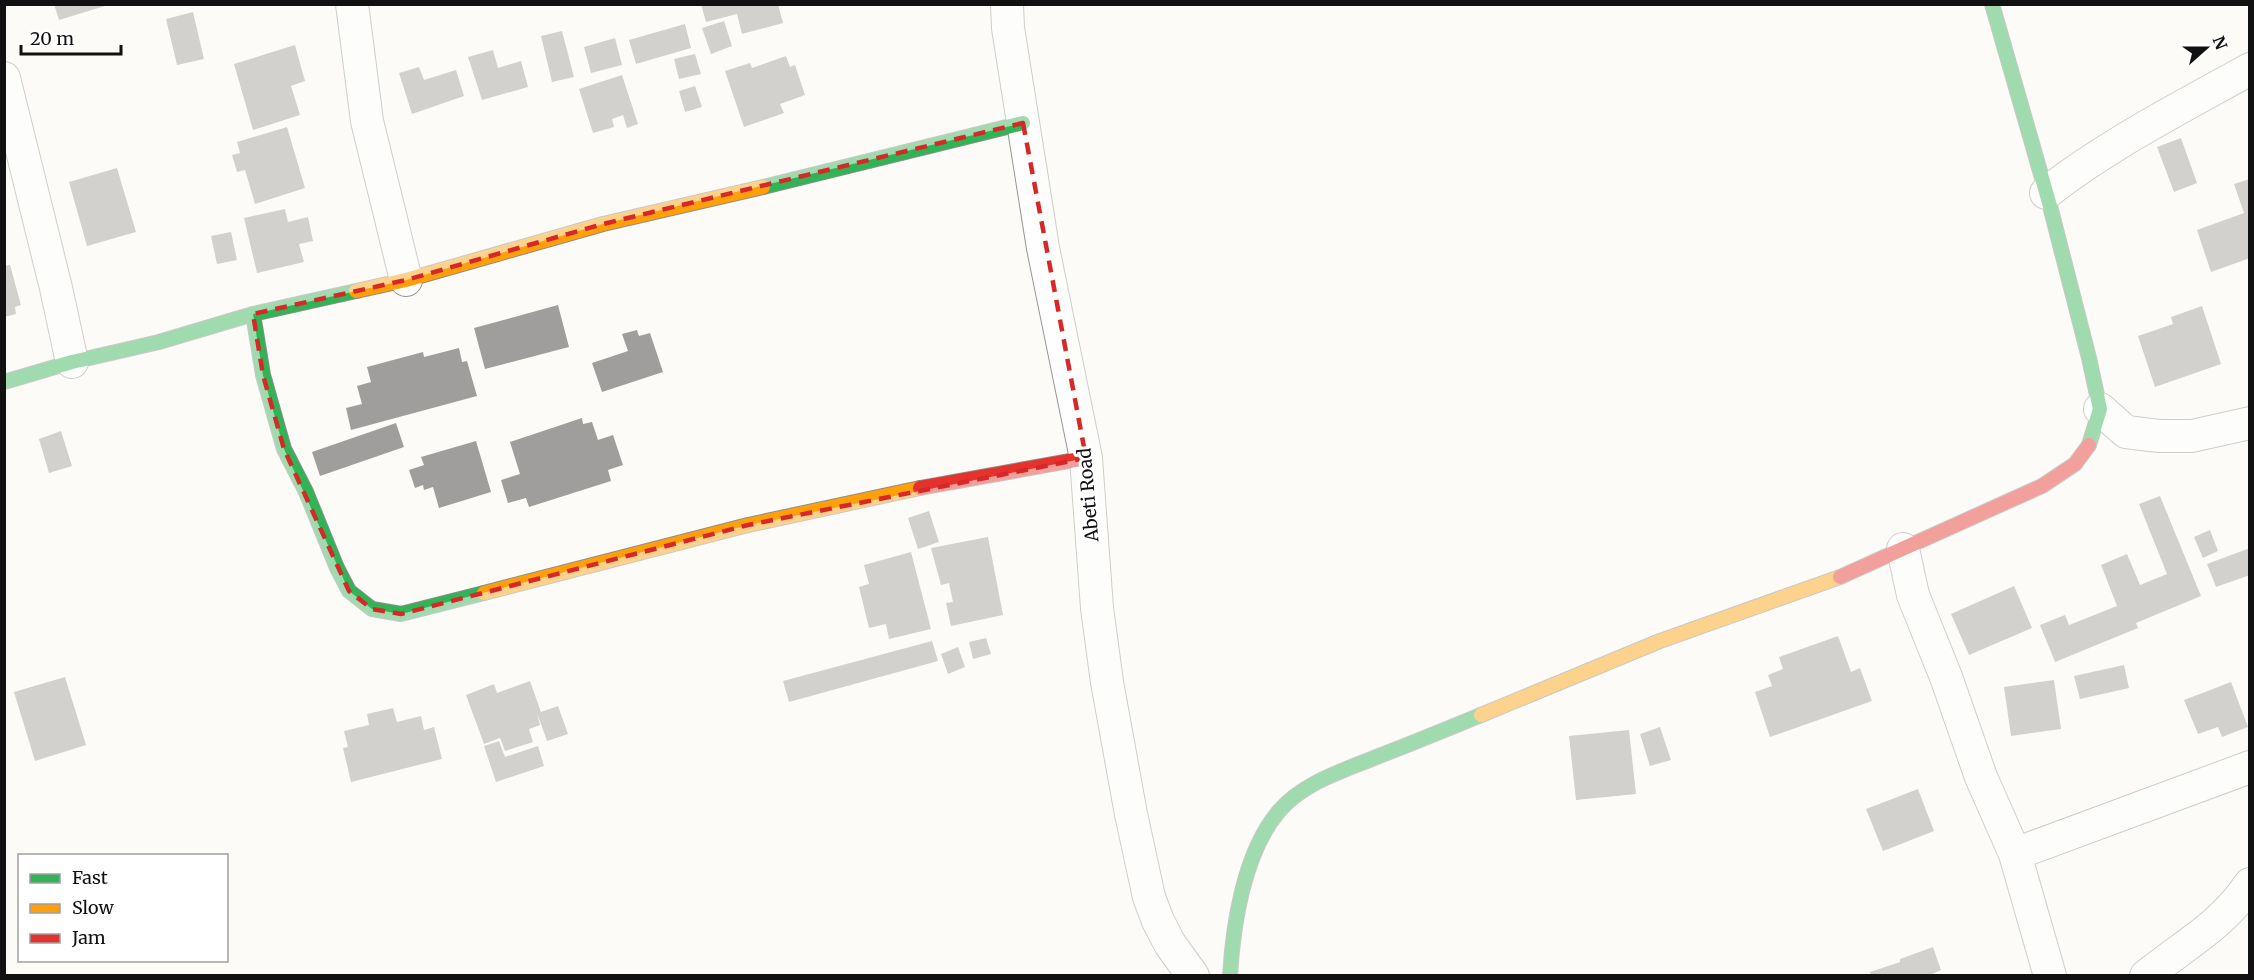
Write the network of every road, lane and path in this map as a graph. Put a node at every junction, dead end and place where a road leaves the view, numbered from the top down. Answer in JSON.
{"nodes":[{"id":1,"x":352,"y":4,"type":"edge"},
{"id":2,"x":1006,"y":4,"type":"edge"},
{"id":3,"x":1992,"y":4,"type":"edge"},
{"id":4,"x":2250,"y":69,"type":"edge"},
{"id":5,"x":4,"y":78,"type":"edge"},
{"id":6,"x":1023,"y":123,"type":"junction"},
{"id":7,"x":2046,"y":193,"type":"junction"},
{"id":8,"x":406,"y":280,"type":"junction"},
{"id":9,"x":253,"y":314,"type":"junction"},
{"id":10,"x":72,"y":362,"type":"junction"},
{"id":11,"x":4,"y":382,"type":"edge"},
{"id":12,"x":2100,"y":410,"type":"junction"},
{"id":13,"x":2250,"y":423,"type":"edge"},
{"id":14,"x":1086,"y":458,"type":"junction"},
{"id":15,"x":1903,"y":549,"type":"junction"},
{"id":16,"x":2250,"y":767,"type":"edge"},
{"id":17,"x":2015,"y":854,"type":"junction"},
{"id":18,"x":2250,"y":884,"type":"edge"},
{"id":19,"x":1193,"y":975,"type":"edge"},
{"id":20,"x":1230,"y":975,"type":"edge"},
{"id":21,"x":2050,"y":975,"type":"edge"},
{"id":22,"x":2146,"y":975,"type":"edge"}],
"edges":[{"from":1,"to":8,"type":"street"},
{"from":2,"to":6,"type":"street","name":"Abeti Road"},
{"from":3,"to":7,"type":"street"},
{"from":4,"to":7,"type":"street"},
{"from":5,"to":10,"type":"street"},
{"from":6,"to":8,"type":"street"},
{"from":6,"to":14,"type":"street","name":"Abeti Road"},
{"from":7,"to":12,"type":"street"},
{"from":8,"to":9,"type":"street"},
{"from":9,"to":10,"type":"street"},
{"from":9,"to":14,"type":"street"},
{"from":10,"to":11,"type":"street"},
{"from":12,"to":13,"type":"street"},
{"from":12,"to":15,"type":"street"},
{"from":14,"to":19,"type":"street","name":"Abeti Road"},
{"from":15,"to":17,"type":"street"},
{"from":15,"to":20,"type":"street"},
{"from":16,"to":17,"type":"street"},
{"from":17,"to":21,"type":"street"},
{"from":18,"to":22,"type":"street"}]}
